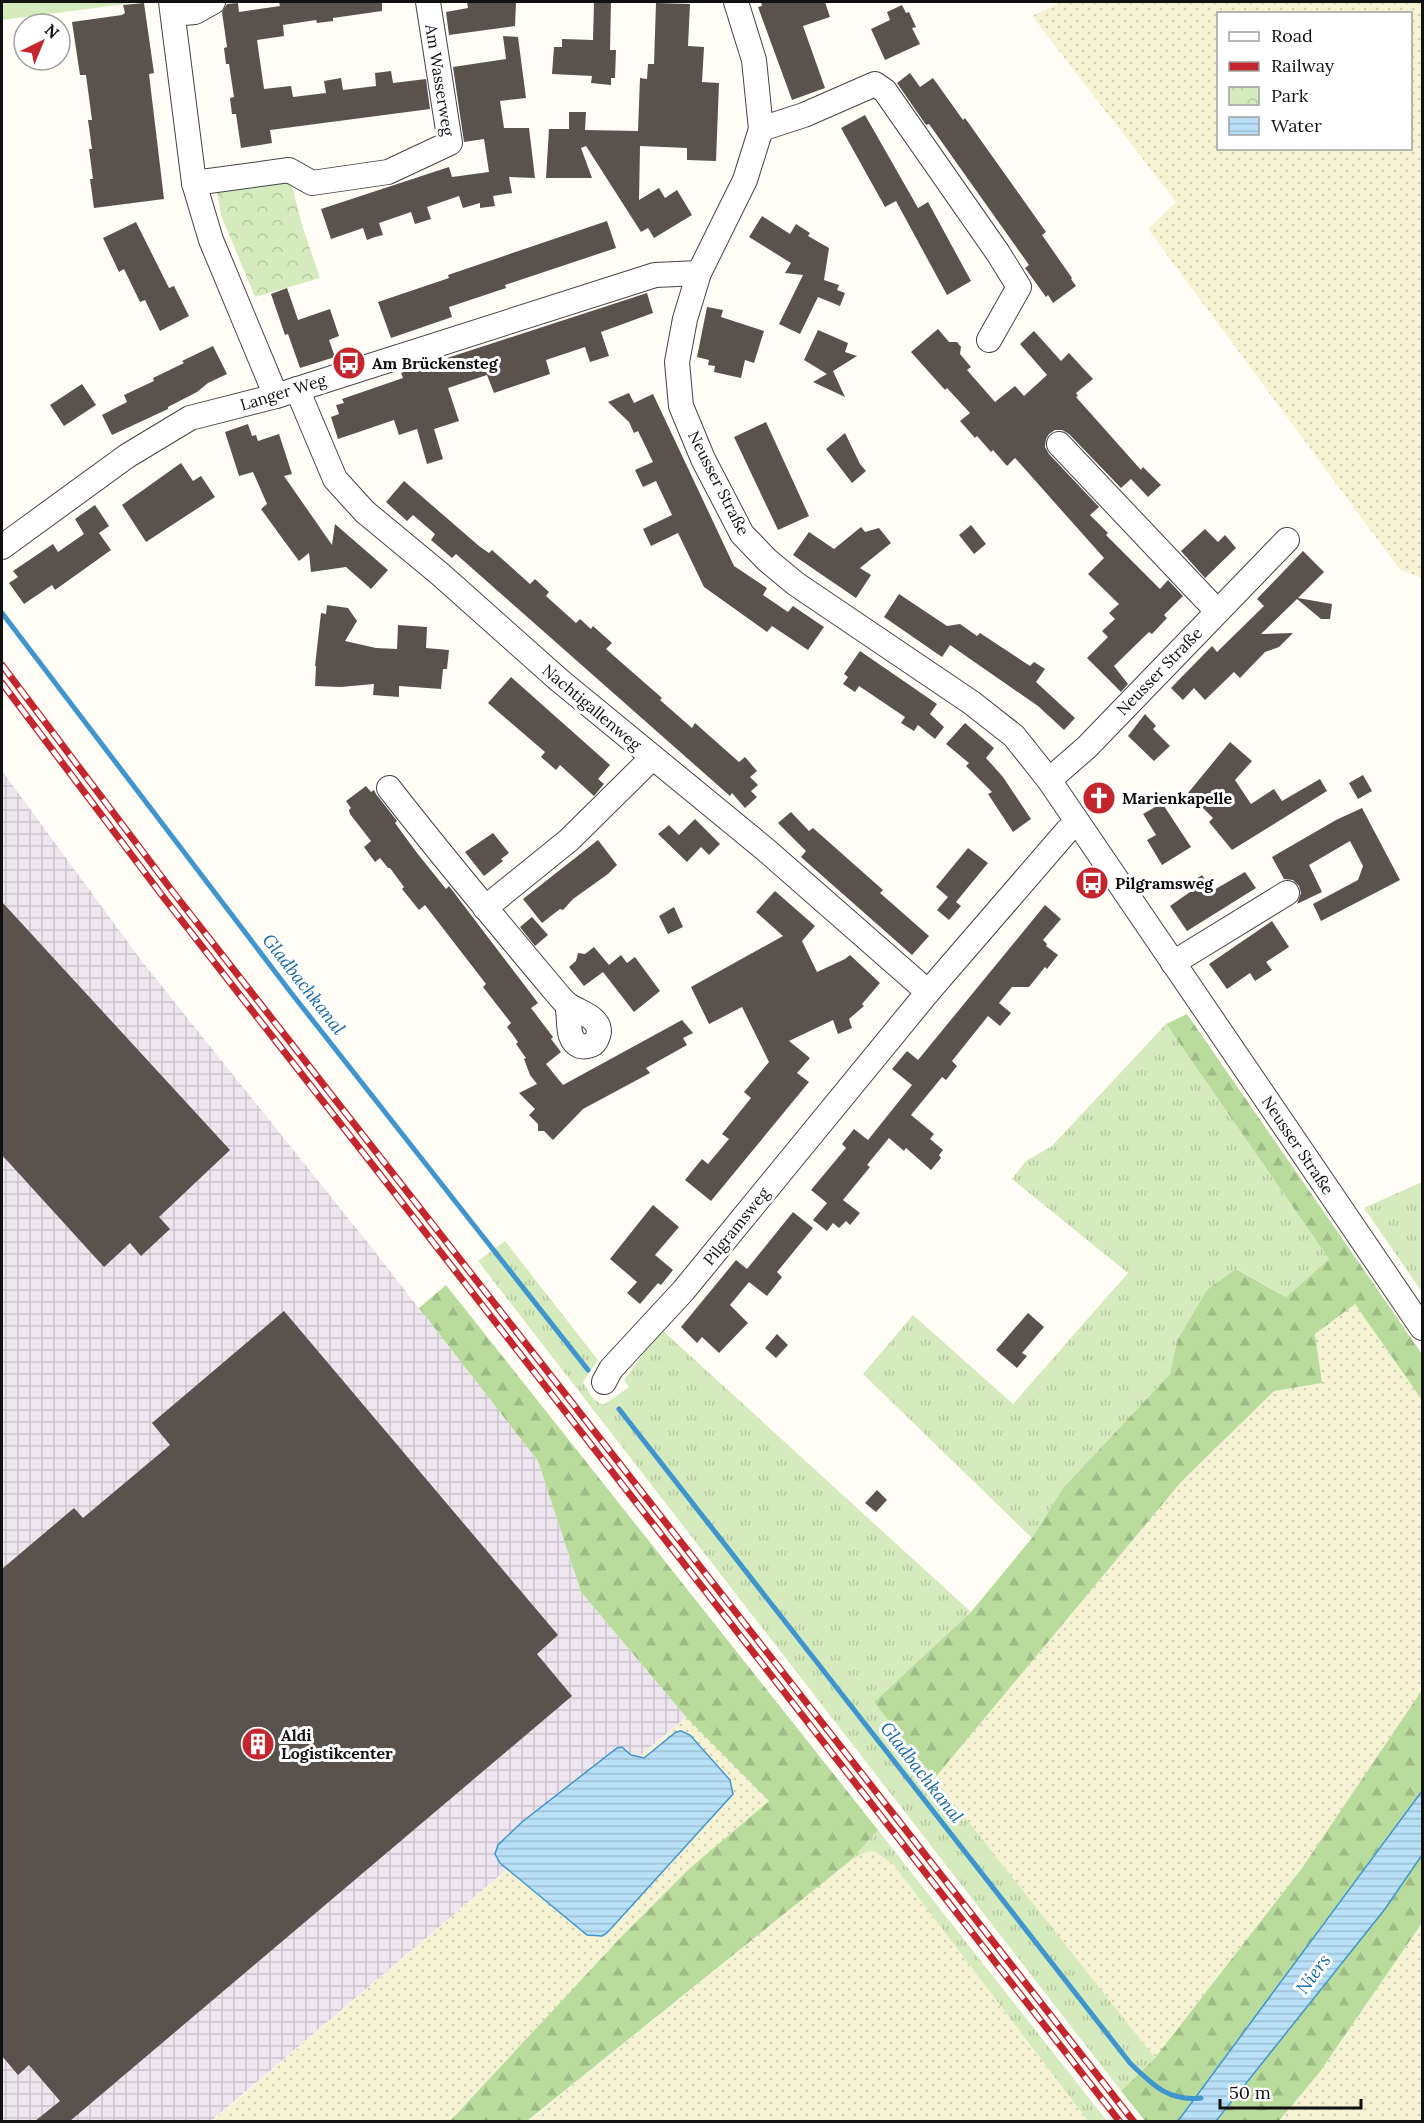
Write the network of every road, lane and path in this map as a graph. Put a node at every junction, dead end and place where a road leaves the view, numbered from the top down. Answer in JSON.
{"nodes":[{"id":1,"x":213,"y":2,"type":"edge"},
{"id":2,"x":428,"y":2,"type":"edge"},
{"id":3,"x":735,"y":2,"type":"edge"},
{"id":4,"x":172,"y":8,"type":"edge"},
{"id":5,"x":761,"y":129,"type":"junction"},
{"id":6,"x":194,"y":183,"type":"junction"},
{"id":7,"x":699,"y":273,"type":"junction"},
{"id":8,"x":989,"y":340,"type":"dead end"},
{"id":9,"x":286,"y":392,"type":"junction"},
{"id":10,"x":1059,"y":444,"type":"dead end"},
{"id":11,"x":1287,"y":540,"type":"dead end"},
{"id":12,"x":2,"y":547,"type":"edge"},
{"id":13,"x":1217,"y":611,"type":"junction"},
{"id":14,"x":652,"y":758,"type":"junction"},
{"id":15,"x":1049,"y":780,"type":"junction"},
{"id":16,"x":389,"y":788,"type":"dead end"},
{"id":17,"x":1078,"y":823,"type":"junction"},
{"id":18,"x":1287,"y":893,"type":"dead end"},
{"id":19,"x":485,"y":908,"type":"junction"},
{"id":20,"x":1173,"y":963,"type":"junction"},
{"id":21,"x":928,"y":992,"type":"junction"},
{"id":22,"x":567,"y":1005,"type":"dead end"},
{"id":23,"x":1422,"y":1328,"type":"edge"},
{"id":24,"x":604,"y":1382,"type":"dead end"}],
"edges":[{"from":1,"to":4,"type":"street"},
{"from":2,"to":6,"type":"street","name":"Am Wasserweg"},
{"from":3,"to":5,"type":"street","name":"Neusser Straße"},
{"from":4,"to":6,"type":"street"},
{"from":5,"to":7,"type":"street","name":"Neusser Straße"},
{"from":5,"to":8,"type":"street"},
{"from":6,"to":9,"type":"street"},
{"from":7,"to":9,"type":"street","name":"Langer Weg"},
{"from":7,"to":15,"type":"street","name":"Neusser Straße"},
{"from":9,"to":12,"type":"street","name":"Langer Weg"},
{"from":9,"to":14,"type":"street","name":"Nachtigallenweg"},
{"from":10,"to":13,"type":"street"},
{"from":11,"to":13,"type":"street","name":"Neusser Straße"},
{"from":13,"to":15,"type":"street","name":"Neusser Straße"},
{"from":14,"to":19,"type":"street"},
{"from":14,"to":21,"type":"street","name":"Nachtigallenweg"},
{"from":15,"to":17,"type":"street","name":"Neusser Straße"},
{"from":16,"to":19,"type":"street"},
{"from":17,"to":20,"type":"street","name":"Neusser Straße"},
{"from":17,"to":21,"type":"street","name":"Pilgramsweg"},
{"from":18,"to":20,"type":"street"},
{"from":19,"to":22,"type":"street"},
{"from":20,"to":23,"type":"street","name":"Neusser Straße"},
{"from":21,"to":24,"type":"street","name":"Pilgramsweg"}]}
